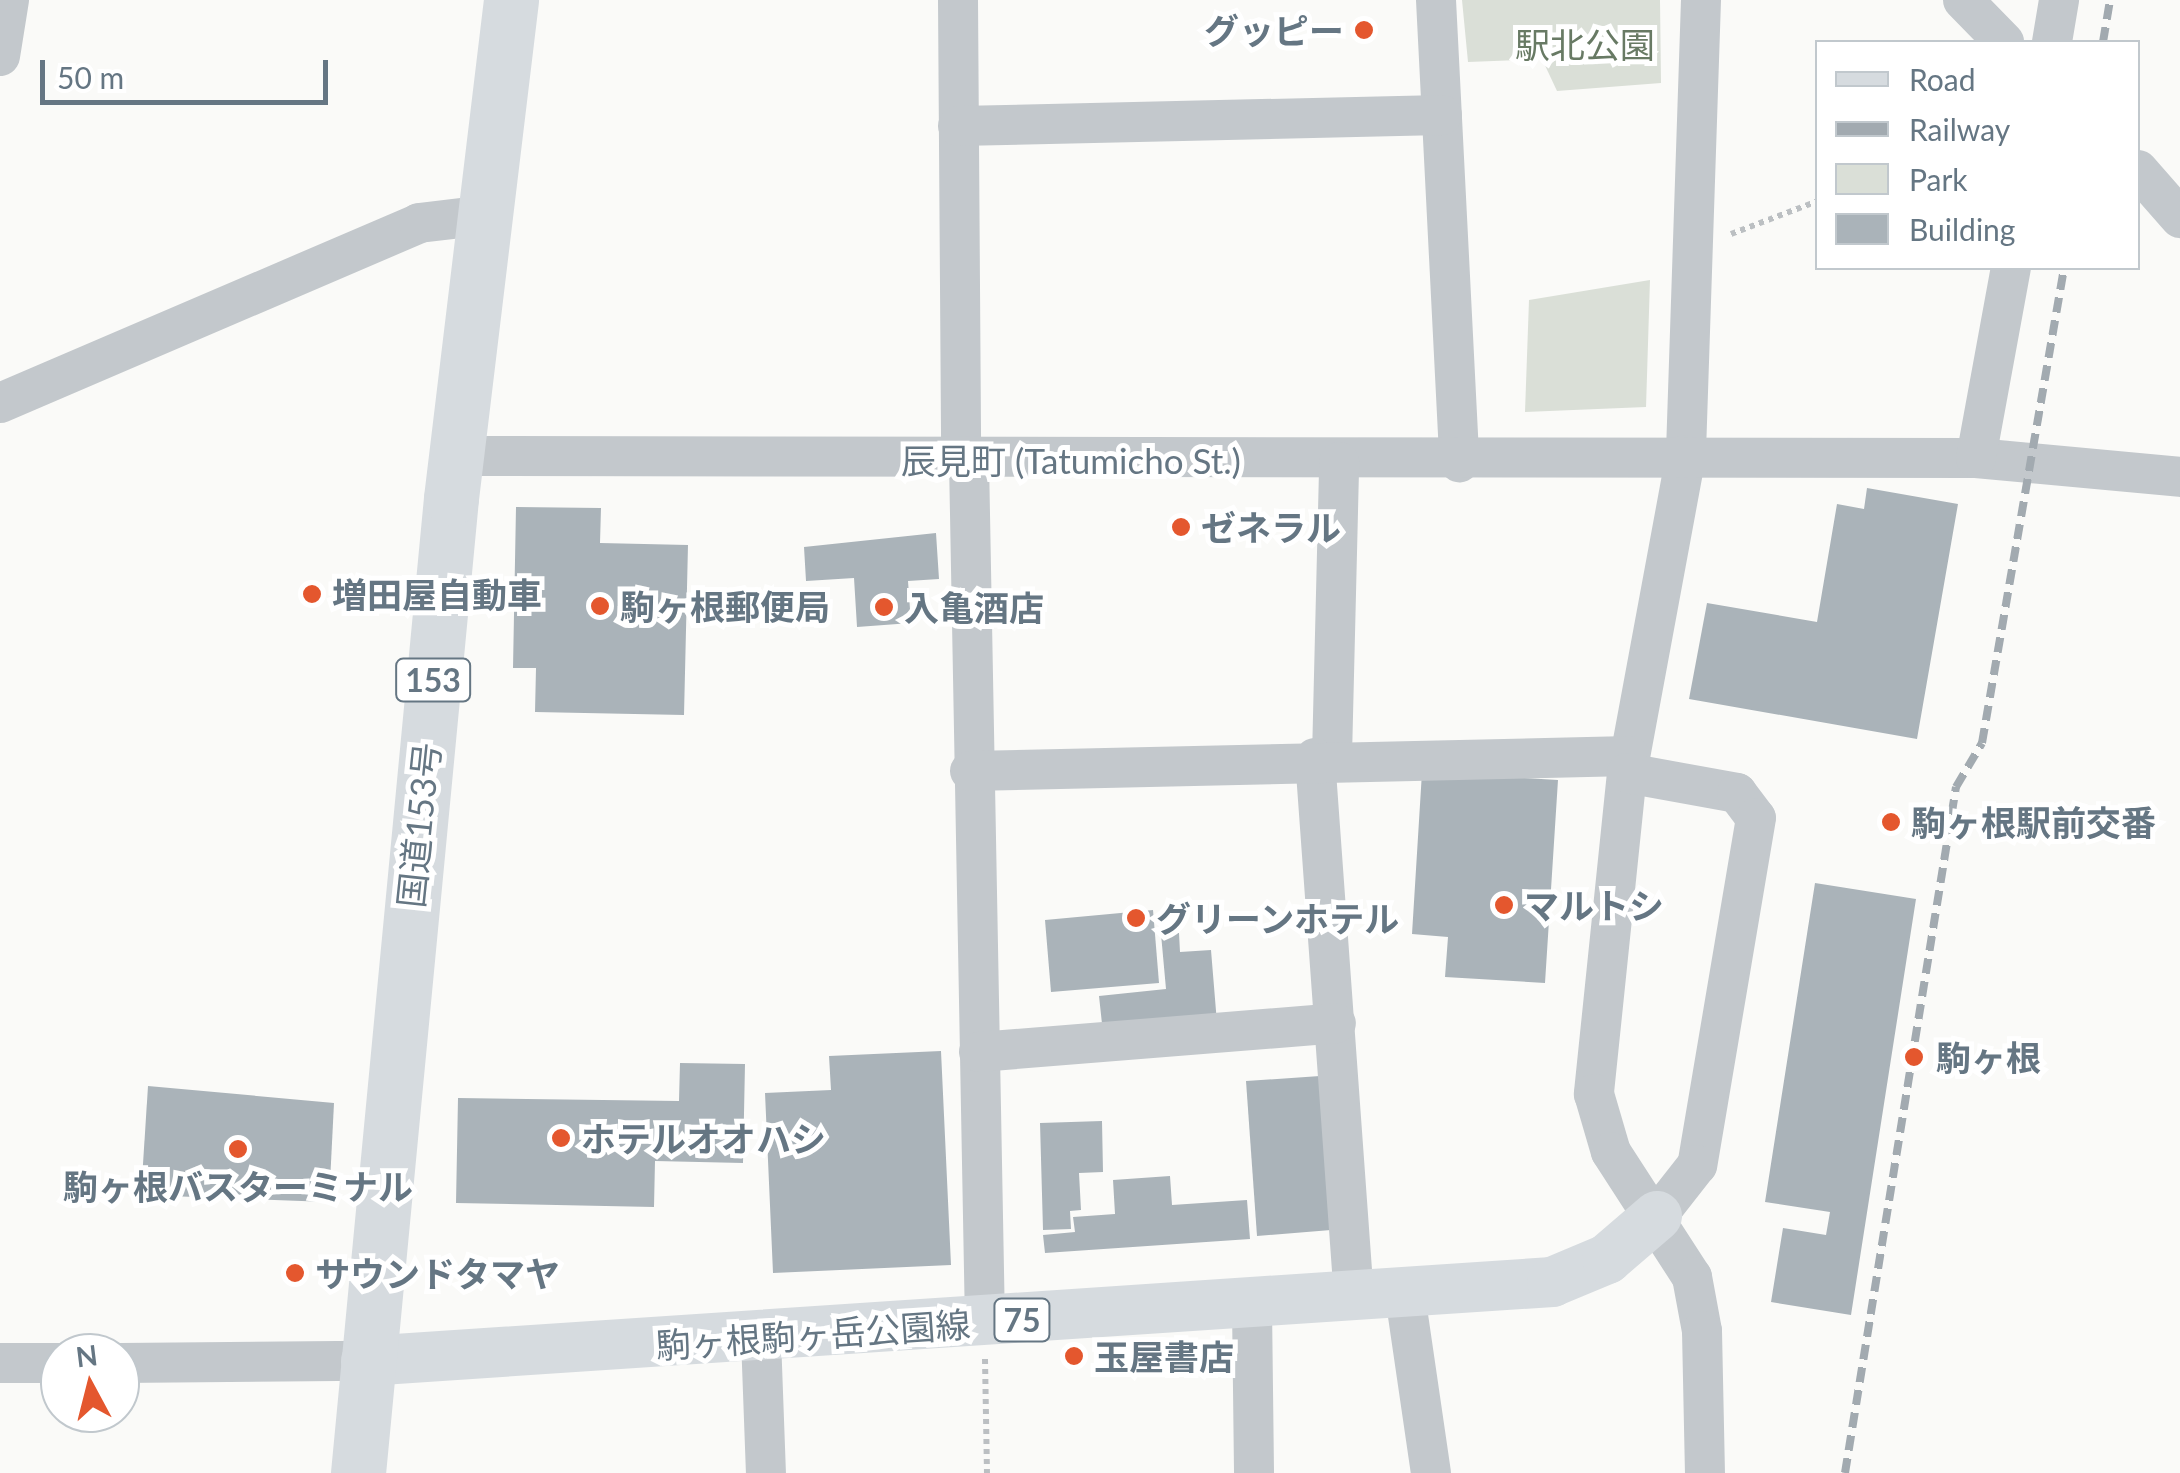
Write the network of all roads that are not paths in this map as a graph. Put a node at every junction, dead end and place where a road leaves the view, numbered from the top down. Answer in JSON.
{"nodes":[{"id":1,"x":9,"y":0,"type":"edge"},
{"id":2,"x":511,"y":0,"type":"edge"},
{"id":3,"x":958,"y":0,"type":"edge"},
{"id":4,"x":1436,"y":0,"type":"edge"},
{"id":5,"x":1701,"y":0,"type":"edge"},
{"id":6,"x":1963,"y":0,"type":"edge"},
{"id":7,"x":2059,"y":0,"type":"edge"},
{"id":8,"x":2002,"y":40,"type":"edge"},
{"id":9,"x":2052,"y":40,"type":"edge"},
{"id":10,"x":0,"y":56,"type":"edge"},
{"id":11,"x":1442,"y":115,"type":"junction"},
{"id":12,"x":958,"y":126,"type":"junction"},
{"id":13,"x":2154,"y":170,"type":"edge"},
{"id":14,"x":486,"y":215,"type":"junction"},
{"id":15,"x":2180,"y":218,"type":"edge"},
{"id":16,"x":2011,"y":270,"type":"edge"},
{"id":17,"x":0,"y":403,"type":"edge"},
{"id":18,"x":1686,"y":455,"type":"junction"},
{"id":19,"x":456,"y":456,"type":"junction"},
{"id":20,"x":1976,"y":458,"type":"junction"},
{"id":21,"x":965,"y":459,"type":"junction"},
{"id":22,"x":1339,"y":462,"type":"junction"},
{"id":23,"x":1459,"y":462,"type":"junction"},
{"id":24,"x":2180,"y":477,"type":"edge"},
{"id":25,"x":1324,"y":758,"type":"junction"},
{"id":26,"x":1629,"y":764,"type":"junction"},
{"id":27,"x":970,"y":771,"type":"junction"},
{"id":28,"x":1336,"y":1023,"type":"junction"},
{"id":29,"x":979,"y":1052,"type":"junction"},
{"id":30,"x":1657,"y":1216,"type":"junction"},
{"id":31,"x":1405,"y":1294,"type":"junction"},
{"id":32,"x":1354,"y":1298,"type":"junction"},
{"id":33,"x":1252,"y":1307,"type":"junction"},
{"id":34,"x":985,"y":1323,"type":"junction"},
{"id":35,"x":761,"y":1338,"type":"junction"},
{"id":36,"x":366,"y":1361,"type":"junction"},
{"id":37,"x":140,"y":1362,"type":"edge"},
{"id":38,"x":0,"y":1363,"type":"edge"},
{"id":39,"x":40,"y":1363,"type":"edge"},
{"id":40,"x":358,"y":1473,"type":"edge"},
{"id":41,"x":766,"y":1473,"type":"edge"},
{"id":42,"x":1254,"y":1473,"type":"edge"},
{"id":43,"x":1432,"y":1473,"type":"edge"},
{"id":44,"x":1705,"y":1473,"type":"edge"}],
"edges":[{"from":1,"to":10,"type":"street"},
{"from":2,"to":14,"type":"highway","name":"国道153号","number":"153"},
{"from":3,"to":12,"type":"street"},
{"from":4,"to":11,"type":"street"},
{"from":5,"to":18,"type":"street"},
{"from":6,"to":8,"type":"street"},
{"from":7,"to":9,"type":"street"},
{"from":11,"to":12,"type":"street"},
{"from":11,"to":23,"type":"street"},
{"from":12,"to":21,"type":"street"},
{"from":13,"to":15,"type":"street"},
{"from":14,"to":17,"type":"street"},
{"from":14,"to":19,"type":"highway","name":"国道153号","number":"153"},
{"from":16,"to":20,"type":"street"},
{"from":18,"to":20,"type":"street","name":"辰見町 (Tatumicho St.)"},
{"from":18,"to":23,"type":"street","name":"辰見町 (Tatumicho St.)"},
{"from":18,"to":26,"type":"street"},
{"from":19,"to":21,"type":"street","name":"辰見町 (Tatumicho St.)"},
{"from":19,"to":36,"type":"highway","name":"国道153号","number":"153"},
{"from":20,"to":24,"type":"street","name":"辰見町 (Tatumicho St.)"},
{"from":21,"to":22,"type":"street","name":"辰見町 (Tatumicho St.)"},
{"from":21,"to":27,"type":"street"},
{"from":22,"to":23,"type":"street","name":"辰見町 (Tatumicho St.)"},
{"from":22,"to":25,"type":"street"},
{"from":25,"to":26,"type":"street"},
{"from":25,"to":27,"type":"street"},
{"from":25,"to":28,"type":"street"},
{"from":26,"to":30,"type":"street"},
{"from":26,"to":30,"type":"street"},
{"from":27,"to":29,"type":"street"},
{"from":28,"to":29,"type":"street"},
{"from":28,"to":32,"type":"street"},
{"from":29,"to":34,"type":"street"},
{"from":30,"to":31,"type":"main road","name":"駒ヶ根駒ヶ岳公園線","number":"75"},
{"from":30,"to":44,"type":"street"},
{"from":31,"to":32,"type":"main road","name":"駒ヶ根駒ヶ岳公園線","number":"75"},
{"from":31,"to":43,"type":"street"},
{"from":32,"to":33,"type":"main road","name":"駒ヶ根駒ヶ岳公園線","number":"75"},
{"from":33,"to":34,"type":"main road","name":"駒ヶ根駒ヶ岳公園線","number":"75"},
{"from":33,"to":42,"type":"street"},
{"from":34,"to":35,"type":"main road","name":"駒ヶ根駒ヶ岳公園線","number":"75"},
{"from":35,"to":36,"type":"main road","name":"駒ヶ根駒ヶ岳公園線","number":"75"},
{"from":35,"to":41,"type":"street"},
{"from":36,"to":37,"type":"street"},
{"from":36,"to":40,"type":"highway","name":"国道153号","number":"153"},
{"from":38,"to":39,"type":"street"}]}
